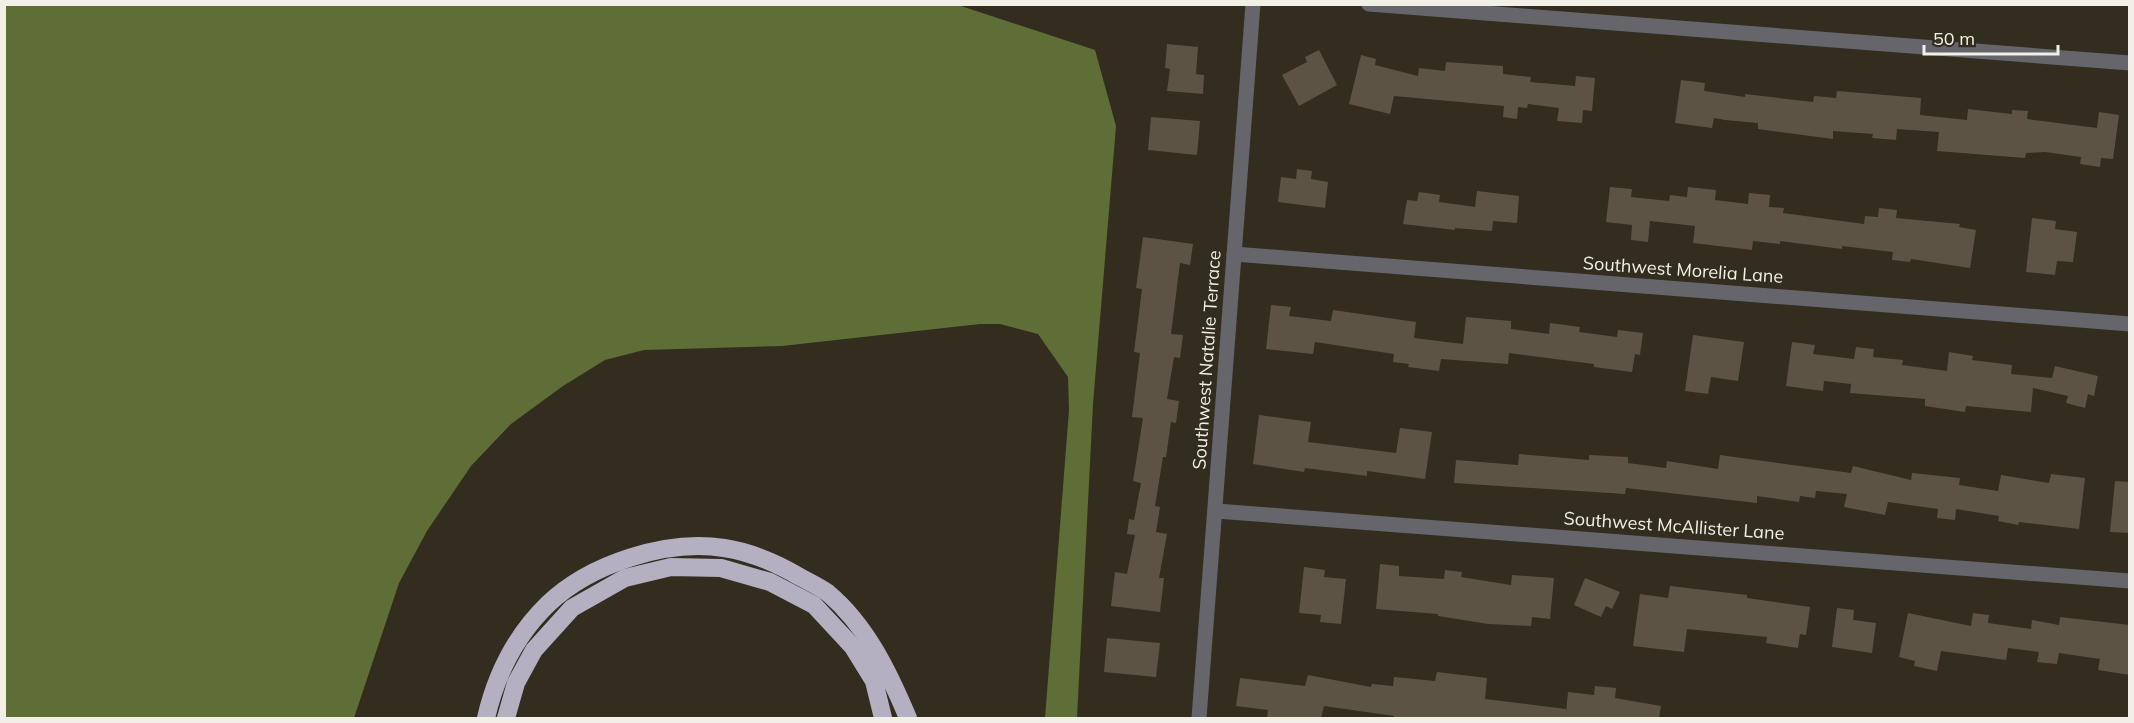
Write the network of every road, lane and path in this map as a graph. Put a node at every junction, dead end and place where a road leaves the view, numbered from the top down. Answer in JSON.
{"nodes":[{"id":1,"x":1253,"y":4,"type":"edge"},
{"id":2,"x":1369,"y":4,"type":"edge"},
{"id":3,"x":2130,"y":63,"type":"edge"},
{"id":4,"x":1234,"y":254,"type":"junction"},
{"id":5,"x":2130,"y":324,"type":"edge"},
{"id":6,"x":1216,"y":511,"type":"junction"},
{"id":7,"x":2130,"y":580,"type":"edge"},
{"id":8,"x":486,"y":718,"type":"edge"},
{"id":9,"x":506,"y":718,"type":"edge"},
{"id":10,"x":883,"y":718,"type":"edge"},
{"id":11,"x":908,"y":718,"type":"edge"},
{"id":12,"x":1199,"y":718,"type":"edge"}],
"edges":[{"from":1,"to":4,"type":"street","name":"Southwest Natalie Terrace"},
{"from":2,"to":3,"type":"street"},
{"from":4,"to":5,"type":"street","name":"Southwest Morelia Lane"},
{"from":4,"to":6,"type":"street","name":"Southwest Natalie Terrace"},
{"from":6,"to":7,"type":"street","name":"Southwest McAllister Lane"},
{"from":6,"to":12,"type":"street","name":"Southwest Natalie Terrace"},
{"from":8,"to":11,"type":"highway"},
{"from":9,"to":10,"type":"highway"}]}
